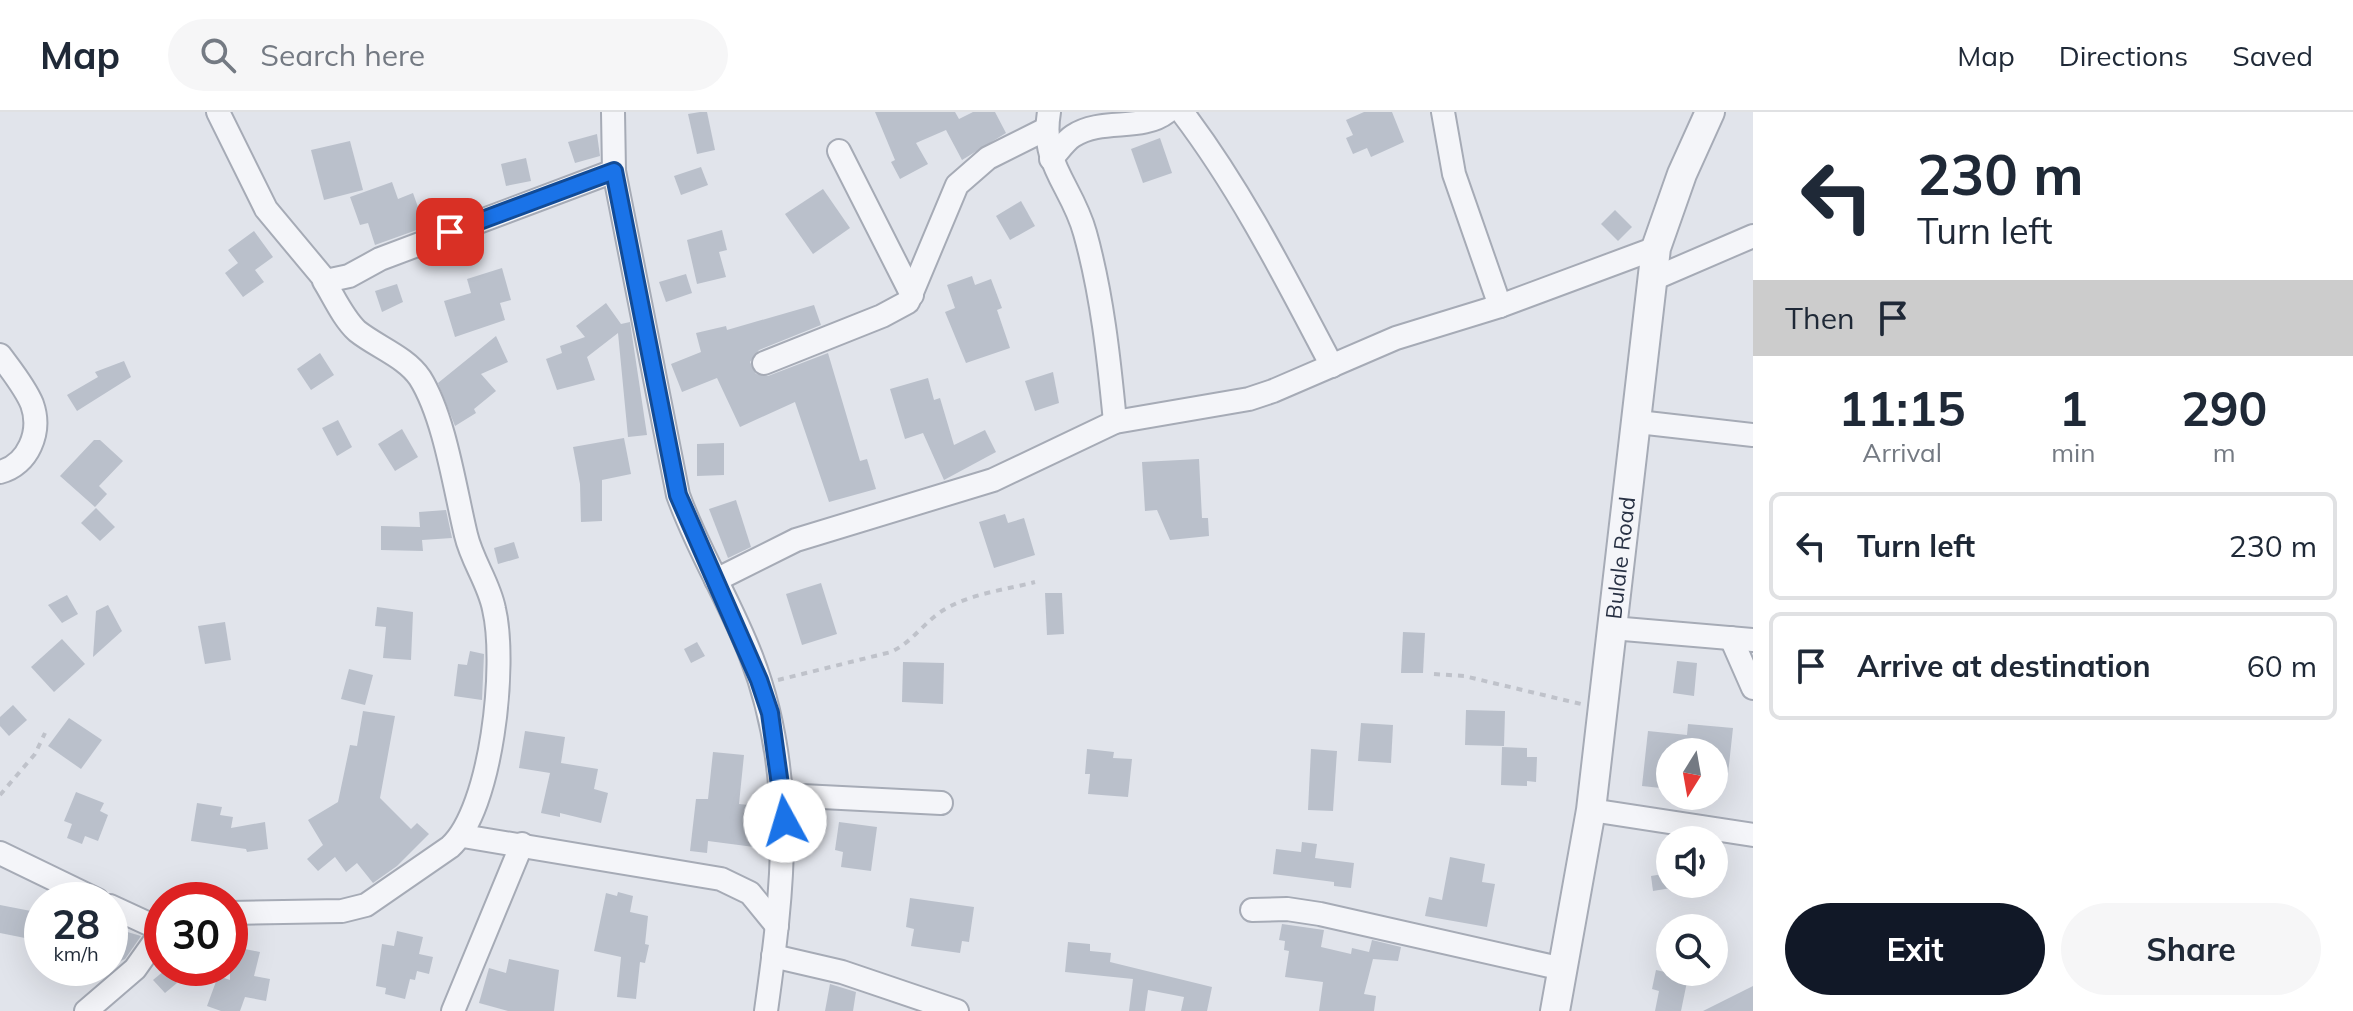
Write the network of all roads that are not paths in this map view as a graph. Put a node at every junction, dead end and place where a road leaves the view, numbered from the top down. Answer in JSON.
{"nodes":[{"id":1,"x":218,"y":112,"type":"edge"},
{"id":2,"x":613,"y":112,"type":"edge"},
{"id":3,"x":1167,"y":112,"type":"edge"},
{"id":4,"x":1182,"y":112,"type":"edge"},
{"id":5,"x":1443,"y":112,"type":"edge"},
{"id":6,"x":1710,"y":112,"type":"edge"},
{"id":7,"x":1047,"y":121,"type":"edge"},
{"id":8,"x":839,"y":151,"type":"dead end"},
{"id":9,"x":1051,"y":159,"type":"junction"},
{"id":10,"x":614,"y":171,"type":"junction"},
{"id":11,"x":1753,"y":236,"type":"edge"},
{"id":12,"x":1656,"y":248,"type":"junction"},
{"id":13,"x":1651,"y":280,"type":"junction"},
{"id":14,"x":324,"y":281,"type":"junction"},
{"id":15,"x":912,"y":295,"type":"junction"},
{"id":16,"x":1500,"y":306,"type":"junction"},
{"id":17,"x":0,"y":355,"type":"edge"},
{"id":18,"x":764,"y":363,"type":"dead end"},
{"id":19,"x":1332,"y":366,"type":"junction"},
{"id":20,"x":1115,"y":422,"type":"junction"},
{"id":21,"x":1638,"y":422,"type":"junction"},
{"id":22,"x":1753,"y":435,"type":"edge"},
{"id":23,"x":0,"y":472,"type":"edge"},
{"id":24,"x":716,"y":580,"type":"junction"},
{"id":25,"x":1612,"y":628,"type":"junction"},
{"id":26,"x":1742,"y":639,"type":"edge"},
{"id":27,"x":1753,"y":688,"type":"edge"},
{"id":28,"x":782,"y":795,"type":"junction"},
{"id":29,"x":941,"y":803,"type":"dead end"},
{"id":30,"x":1591,"y":810,"type":"junction"},
{"id":31,"x":1753,"y":835,"type":"edge"},
{"id":32,"x":463,"y":836,"type":"junction"},
{"id":33,"x":522,"y":844,"type":"junction"},
{"id":34,"x":0,"y":853,"type":"edge"},
{"id":35,"x":60,"y":882,"type":"edge"},
{"id":36,"x":1252,"y":910,"type":"dead end"},
{"id":37,"x":248,"y":913,"type":"edge"},
{"id":38,"x":777,"y":926,"type":"junction"},
{"id":39,"x":144,"y":956,"type":"edge"},
{"id":40,"x":773,"y":956,"type":"junction"},
{"id":41,"x":1563,"y":969,"type":"junction"},
{"id":42,"x":86,"y":1011,"type":"edge"},
{"id":43,"x":453,"y":1011,"type":"edge"},
{"id":44,"x":766,"y":1011,"type":"edge"},
{"id":45,"x":957,"y":1011,"type":"edge"},
{"id":46,"x":1555,"y":1011,"type":"edge"}],
"edges":[{"from":1,"to":14,"type":"street"},
{"from":2,"to":10,"type":"street"},
{"from":3,"to":9,"type":"street"},
{"from":4,"to":19,"type":"street"},
{"from":5,"to":16,"type":"street"},
{"from":6,"to":12,"type":"street","name":"Bulale Road"},
{"from":7,"to":9,"type":"street"},
{"from":7,"to":15,"type":"street"},
{"from":8,"to":15,"type":"street"},
{"from":9,"to":20,"type":"street"},
{"from":10,"to":14,"type":"street"},
{"from":10,"to":24,"type":"street"},
{"from":11,"to":13,"type":"street"},
{"from":12,"to":13,"type":"street","name":"Bulale Road"},
{"from":12,"to":16,"type":"street"},
{"from":13,"to":21,"type":"street","name":"Bulale Road"},
{"from":14,"to":32,"type":"street"},
{"from":15,"to":18,"type":"street"},
{"from":16,"to":19,"type":"street"},
{"from":17,"to":23,"type":"street"},
{"from":19,"to":20,"type":"street"},
{"from":20,"to":24,"type":"street"},
{"from":21,"to":22,"type":"street"},
{"from":21,"to":25,"type":"street","name":"Bulale Road"},
{"from":24,"to":28,"type":"street"},
{"from":25,"to":26,"type":"street"},
{"from":25,"to":30,"type":"street","name":"Bulale Road"},
{"from":26,"to":27,"type":"street"},
{"from":28,"to":29,"type":"street"},
{"from":28,"to":38,"type":"street"},
{"from":30,"to":31,"type":"street"},
{"from":30,"to":41,"type":"street","name":"Bulale Road"},
{"from":32,"to":33,"type":"street"},
{"from":32,"to":37,"type":"street"},
{"from":33,"to":38,"type":"street"},
{"from":33,"to":43,"type":"street"},
{"from":34,"to":35,"type":"street"},
{"from":36,"to":41,"type":"street"},
{"from":38,"to":40,"type":"street"},
{"from":39,"to":42,"type":"street"},
{"from":40,"to":44,"type":"street"},
{"from":40,"to":45,"type":"street"},
{"from":41,"to":46,"type":"street","name":"Bulale Road"}]}
